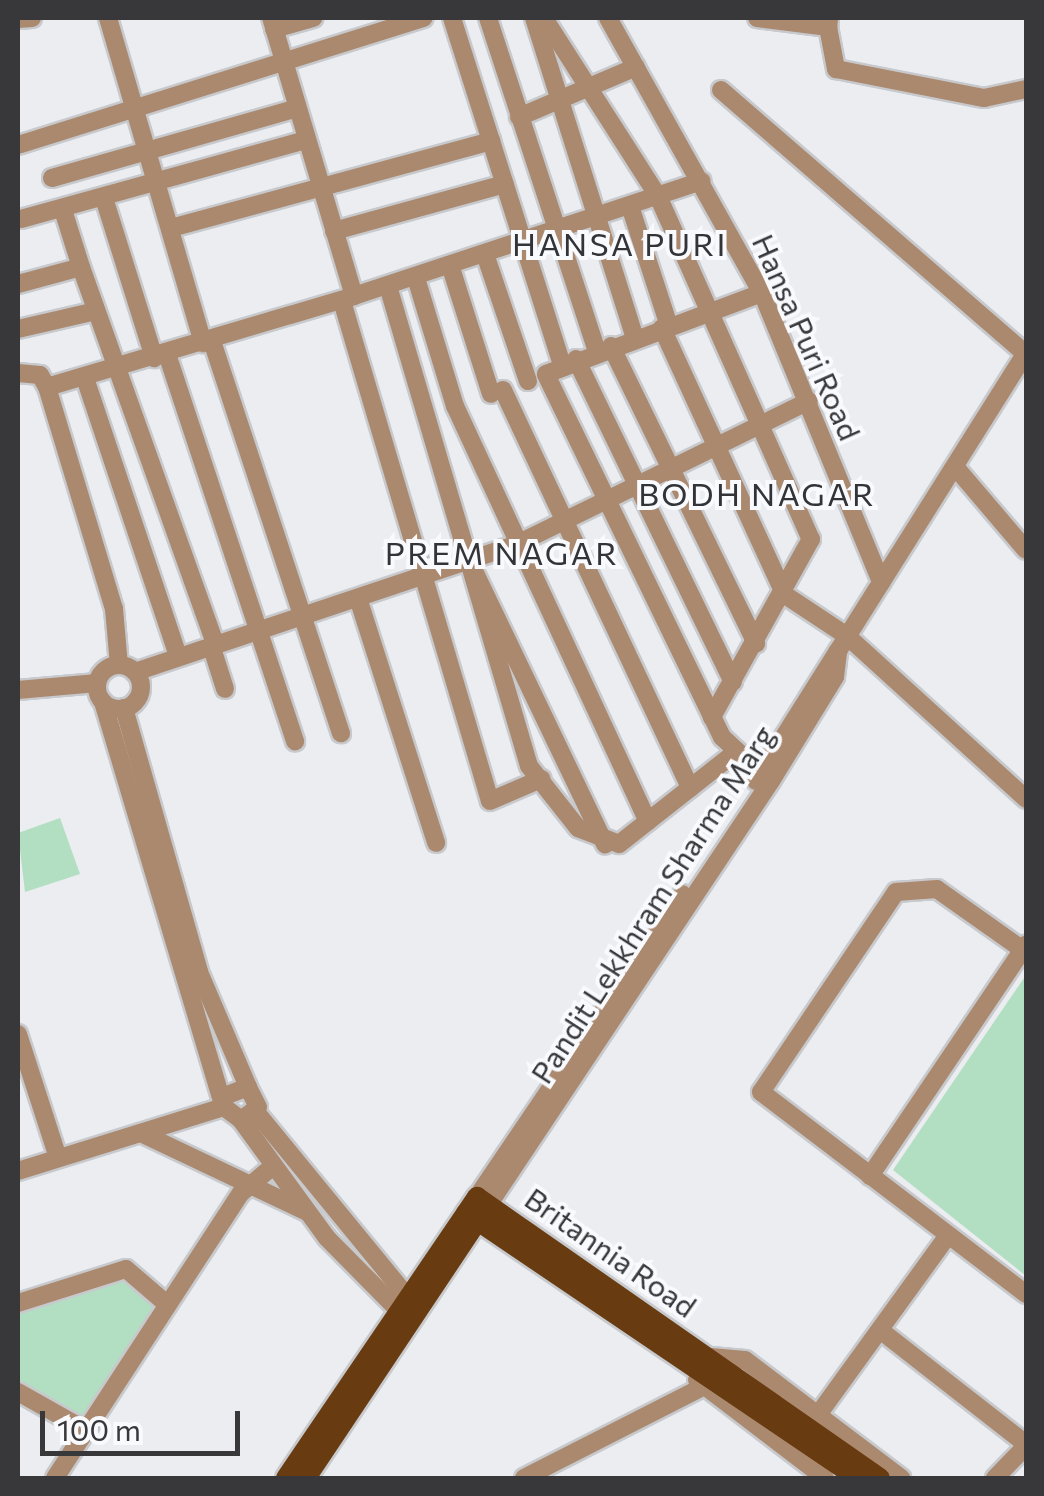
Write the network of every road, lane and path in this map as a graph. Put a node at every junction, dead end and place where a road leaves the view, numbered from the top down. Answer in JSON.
{"nodes":[{"id":1,"x":32,"y":18,"type":"edge"},
{"id":2,"x":108,"y":18,"type":"edge"},
{"id":3,"x":313,"y":18,"type":"edge"},
{"id":4,"x":424,"y":18,"type":"edge"},
{"id":5,"x":452,"y":18,"type":"edge"},
{"id":6,"x":488,"y":18,"type":"edge"},
{"id":7,"x":534,"y":18,"type":"edge"},
{"id":8,"x":544,"y":18,"type":"edge"},
{"id":9,"x":608,"y":18,"type":"edge"},
{"id":10,"x":757,"y":18,"type":"edge"},
{"id":11,"x":18,"y":19,"type":"edge"},
{"id":12,"x":829,"y":22,"type":"edge"},
{"id":13,"x":272,"y":23,"type":"edge"},
{"id":14,"x":284,"y":62,"type":"junction"},
{"id":15,"x":636,"y":67,"type":"junction"},
{"id":16,"x":722,"y":90,"type":"dead end"},
{"id":17,"x":1026,"y":90,"type":"edge"},
{"id":18,"x":591,"y":94,"type":"junction"},
{"id":19,"x":562,"y":102,"type":"junction"},
{"id":20,"x":297,"y":108,"type":"junction"},
{"id":21,"x":138,"y":110,"type":"junction"},
{"id":22,"x":519,"y":117,"type":"junction"},
{"id":23,"x":306,"y":140,"type":"junction"},
{"id":24,"x":491,"y":141,"type":"junction"},
{"id":25,"x":18,"y":145,"type":"edge"},
{"id":26,"x":149,"y":150,"type":"junction"},
{"id":27,"x":52,"y":178,"type":"dead end"},
{"id":28,"x":701,"y":181,"type":"junction"},
{"id":29,"x":158,"y":182,"type":"junction"},
{"id":30,"x":318,"y":184,"type":"junction"},
{"id":31,"x":506,"y":184,"type":"junction"},
{"id":32,"x":658,"y":196,"type":"junction"},
{"id":33,"x":104,"y":198,"type":"junction"},
{"id":34,"x":630,"y":206,"type":"junction"},
{"id":35,"x":62,"y":210,"type":"junction"},
{"id":36,"x":22,"y":219,"type":"dead end"},
{"id":37,"x":595,"y":220,"type":"junction"},
{"id":38,"x":171,"y":228,"type":"junction"},
{"id":39,"x":334,"y":231,"type":"junction"},
{"id":40,"x":559,"y":236,"type":"junction"},
{"id":41,"x":526,"y":246,"type":"junction"},
{"id":42,"x":486,"y":257,"type":"junction"},
{"id":43,"x":81,"y":267,"type":"junction"},
{"id":44,"x":451,"y":268,"type":"junction"},
{"id":45,"x":416,"y":278,"type":"junction"},
{"id":46,"x":18,"y":284,"type":"edge"},
{"id":47,"x":388,"y":286,"type":"junction"},
{"id":48,"x":762,"y":293,"type":"junction"},
{"id":49,"x":348,"y":298,"type":"junction"},
{"id":50,"x":96,"y":310,"type":"junction"},
{"id":51,"x":708,"y":312,"type":"junction"},
{"id":52,"x":666,"y":327,"type":"junction"},
{"id":53,"x":18,"y":329,"type":"edge"},
{"id":54,"x":634,"y":338,"type":"junction"},
{"id":55,"x":208,"y":342,"type":"junction"},
{"id":56,"x":604,"y":349,"type":"junction"},
{"id":57,"x":1026,"y":353,"type":"edge"},
{"id":58,"x":160,"y":356,"type":"junction"},
{"id":59,"x":561,"y":366,"type":"junction"},
{"id":60,"x":120,"y":368,"type":"junction"},
{"id":61,"x":18,"y":373,"type":"edge"},
{"id":62,"x":85,"y":378,"type":"junction"},
{"id":63,"x":528,"y":381,"type":"junction"},
{"id":64,"x":47,"y":387,"type":"junction"},
{"id":65,"x":496,"y":392,"type":"junction"},
{"id":66,"x":809,"y":402,"type":"junction"},
{"id":67,"x":455,"y":406,"type":"junction"},
{"id":68,"x":762,"y":423,"type":"junction"},
{"id":69,"x":714,"y":445,"type":"junction"},
{"id":70,"x":670,"y":468,"type":"junction"},
{"id":71,"x":957,"y":469,"type":"junction"},
{"id":72,"x":637,"y":484,"type":"junction"},
{"id":73,"x":607,"y":500,"type":"junction"},
{"id":74,"x":562,"y":522,"type":"junction"},
{"id":75,"x":516,"y":544,"type":"junction"},
{"id":76,"x":1026,"y":550,"type":"edge"},
{"id":77,"x":467,"y":560,"type":"junction"},
{"id":78,"x":422,"y":576,"type":"junction"},
{"id":79,"x":881,"y":582,"type":"junction"},
{"id":80,"x":785,"y":595,"type":"junction"},
{"id":81,"x":358,"y":598,"type":"junction"},
{"id":82,"x":302,"y":615,"type":"junction"},
{"id":83,"x":254,"y":630,"type":"junction"},
{"id":84,"x":756,"y":643,"type":"junction"},
{"id":85,"x":843,"y":643,"type":"junction"},
{"id":86,"x":213,"y":644,"type":"junction"},
{"id":87,"x":178,"y":656,"type":"junction"},
{"id":88,"x":127,"y":669,"type":"junction"},
{"id":89,"x":733,"y":682,"type":"junction"},
{"id":90,"x":97,"y":683,"type":"junction"},
{"id":91,"x":225,"y":689,"type":"dead end"},
{"id":92,"x":18,"y":690,"type":"edge"},
{"id":93,"x":104,"y":702,"type":"junction"},
{"id":94,"x":124,"y":708,"type":"junction"},
{"id":95,"x":712,"y":716,"type":"junction"},
{"id":96,"x":341,"y":733,"type":"dead end"},
{"id":97,"x":294,"y":740,"type":"dead end"},
{"id":98,"x":737,"y":750,"type":"junction"},
{"id":99,"x":762,"y":773,"type":"junction"},
{"id":100,"x":540,"y":779,"type":"junction"},
{"id":101,"x":690,"y":788,"type":"junction"},
{"id":102,"x":1026,"y":799,"type":"edge"},
{"id":103,"x":648,"y":821,"type":"junction"},
{"id":104,"x":436,"y":842,"type":"dead end"},
{"id":105,"x":605,"y":844,"type":"junction"},
{"id":106,"x":1025,"y":948,"type":"edge"},
{"id":107,"x":18,"y":1034,"type":"edge"},
{"id":108,"x":248,"y":1087,"type":"junction"},
{"id":109,"x":224,"y":1102,"type":"junction"},
{"id":110,"x":248,"y":1116,"type":"junction"},
{"id":111,"x":140,"y":1132,"type":"junction"},
{"id":112,"x":58,"y":1158,"type":"junction"},
{"id":113,"x":271,"y":1168,"type":"junction"},
{"id":114,"x":18,"y":1170,"type":"edge"},
{"id":115,"x":870,"y":1176,"type":"junction"},
{"id":116,"x":247,"y":1188,"type":"junction"},
{"id":117,"x":477,"y":1209,"type":"junction"},
{"id":118,"x":306,"y":1211,"type":"junction"},
{"id":119,"x":948,"y":1235,"type":"junction"},
{"id":120,"x":1026,"y":1294,"type":"edge"},
{"id":121,"x":18,"y":1302,"type":"edge"},
{"id":122,"x":168,"y":1304,"type":"junction"},
{"id":123,"x":407,"y":1310,"type":"junction"},
{"id":124,"x":880,"y":1330,"type":"junction"},
{"id":125,"x":702,"y":1360,"type":"junction"},
{"id":126,"x":699,"y":1388,"type":"junction"},
{"id":127,"x":18,"y":1392,"type":"edge"},
{"id":128,"x":820,"y":1412,"type":"junction"},
{"id":129,"x":86,"y":1431,"type":"junction"},
{"id":130,"x":1026,"y":1445,"type":"edge"},
{"id":131,"x":54,"y":1478,"type":"edge"},
{"id":132,"x":286,"y":1478,"type":"edge"},
{"id":133,"x":306,"y":1478,"type":"edge"},
{"id":134,"x":524,"y":1478,"type":"edge"},
{"id":135,"x":826,"y":1478,"type":"edge"},
{"id":136,"x":858,"y":1478,"type":"edge"},
{"id":137,"x":880,"y":1478,"type":"edge"},
{"id":138,"x":901,"y":1478,"type":"edge"},
{"id":139,"x":995,"y":1478,"type":"edge"}],
"edges":[{"from":1,"to":11,"type":"street"},
{"from":2,"to":21,"type":"street"},
{"from":3,"to":13,"type":"street"},
{"from":4,"to":14,"type":"street"},
{"from":5,"to":24,"type":"street"},
{"from":6,"to":22,"type":"street"},
{"from":7,"to":19,"type":"street"},
{"from":8,"to":18,"type":"street"},
{"from":9,"to":15,"type":"street","name":"Hansa Puri Road"},
{"from":10,"to":12,"type":"street"},
{"from":12,"to":17,"type":"street"},
{"from":13,"to":14,"type":"street"},
{"from":14,"to":20,"type":"street"},
{"from":14,"to":21,"type":"street"},
{"from":15,"to":18,"type":"street"},
{"from":15,"to":28,"type":"street","name":"Hansa Puri Road"},
{"from":16,"to":57,"type":"street"},
{"from":18,"to":19,"type":"street"},
{"from":18,"to":32,"type":"street"},
{"from":19,"to":22,"type":"street"},
{"from":19,"to":37,"type":"street"},
{"from":20,"to":23,"type":"street"},
{"from":20,"to":26,"type":"street"},
{"from":21,"to":25,"type":"street"},
{"from":21,"to":26,"type":"street"},
{"from":22,"to":40,"type":"street"},
{"from":23,"to":29,"type":"street"},
{"from":23,"to":30,"type":"street"},
{"from":24,"to":30,"type":"street"},
{"from":24,"to":31,"type":"street"},
{"from":26,"to":27,"type":"street"},
{"from":26,"to":29,"type":"street"},
{"from":28,"to":32,"type":"street"},
{"from":28,"to":48,"type":"street","name":"Hansa Puri Road"},
{"from":29,"to":33,"type":"street"},
{"from":29,"to":38,"type":"street"},
{"from":30,"to":38,"type":"street"},
{"from":30,"to":39,"type":"street"},
{"from":31,"to":39,"type":"street"},
{"from":31,"to":41,"type":"street"},
{"from":32,"to":34,"type":"street"},
{"from":32,"to":51,"type":"street"},
{"from":33,"to":35,"type":"street"},
{"from":33,"to":58,"type":"street"},
{"from":34,"to":37,"type":"street"},
{"from":34,"to":52,"type":"street"},
{"from":35,"to":36,"type":"street"},
{"from":35,"to":43,"type":"street"},
{"from":37,"to":40,"type":"street"},
{"from":37,"to":54,"type":"street"},
{"from":38,"to":55,"type":"street"},
{"from":39,"to":49,"type":"street"},
{"from":40,"to":41,"type":"street"},
{"from":40,"to":56,"type":"street"},
{"from":41,"to":42,"type":"street"},
{"from":41,"to":59,"type":"street"},
{"from":42,"to":44,"type":"street"},
{"from":42,"to":63,"type":"street"},
{"from":43,"to":46,"type":"street"},
{"from":43,"to":50,"type":"street"},
{"from":44,"to":45,"type":"street"},
{"from":44,"to":65,"type":"street"},
{"from":45,"to":47,"type":"street"},
{"from":45,"to":67,"type":"street"},
{"from":47,"to":49,"type":"street"},
{"from":47,"to":77,"type":"street"},
{"from":48,"to":51,"type":"street"},
{"from":48,"to":66,"type":"street","name":"Hansa Puri Road"},
{"from":49,"to":55,"type":"street"},
{"from":49,"to":78,"type":"street"},
{"from":50,"to":53,"type":"street"},
{"from":50,"to":60,"type":"street"},
{"from":51,"to":52,"type":"street"},
{"from":51,"to":68,"type":"street"},
{"from":52,"to":54,"type":"street"},
{"from":52,"to":69,"type":"street"},
{"from":54,"to":56,"type":"street"},
{"from":55,"to":58,"type":"street"},
{"from":55,"to":82,"type":"street"},
{"from":56,"to":59,"type":"street"},
{"from":56,"to":70,"type":"street"},
{"from":57,"to":71,"type":"street","name":"Pandit Lekkhram Sharma Marg"},
{"from":58,"to":60,"type":"street"},
{"from":58,"to":83,"type":"street"},
{"from":59,"to":63,"type":"street"},
{"from":59,"to":72,"type":"street"},
{"from":59,"to":73,"type":"street"},
{"from":60,"to":62,"type":"street"},
{"from":60,"to":86,"type":"street"},
{"from":61,"to":64,"type":"street"},
{"from":62,"to":64,"type":"street"},
{"from":62,"to":87,"type":"street"},
{"from":63,"to":65,"type":"street"},
{"from":64,"to":88,"type":"street"},
{"from":65,"to":67,"type":"street"},
{"from":65,"to":74,"type":"street"},
{"from":66,"to":68,"type":"street"},
{"from":66,"to":79,"type":"street","name":"Hansa Puri Road"},
{"from":67,"to":75,"type":"street"},
{"from":68,"to":69,"type":"street"},
{"from":68,"to":80,"type":"street"},
{"from":69,"to":70,"type":"street"},
{"from":69,"to":80,"type":"street"},
{"from":70,"to":72,"type":"street"},
{"from":70,"to":84,"type":"street"},
{"from":71,"to":76,"type":"street"},
{"from":71,"to":79,"type":"street","name":"Pandit Lekkhram Sharma Marg"},
{"from":72,"to":73,"type":"street"},
{"from":72,"to":89,"type":"street"},
{"from":73,"to":74,"type":"street"},
{"from":73,"to":95,"type":"street"},
{"from":74,"to":75,"type":"street"},
{"from":74,"to":101,"type":"street"},
{"from":75,"to":77,"type":"street"},
{"from":75,"to":103,"type":"street"},
{"from":77,"to":78,"type":"street"},
{"from":77,"to":100,"type":"street"},
{"from":77,"to":105,"type":"street"},
{"from":78,"to":81,"type":"street"},
{"from":78,"to":100,"type":"street"},
{"from":79,"to":85,"type":"street","name":"Pandit Lekkhram Sharma Marg"},
{"from":80,"to":84,"type":"street"},
{"from":80,"to":85,"type":"street"},
{"from":81,"to":82,"type":"street"},
{"from":81,"to":104,"type":"street"},
{"from":82,"to":83,"type":"street"},
{"from":82,"to":96,"type":"street"},
{"from":83,"to":86,"type":"street"},
{"from":83,"to":97,"type":"street"},
{"from":84,"to":89,"type":"street"},
{"from":85,"to":99,"type":"street"},
{"from":85,"to":102,"type":"street"},
{"from":85,"to":117,"type":"street","name":"Pandit Lekkhram Sharma Marg"},
{"from":86,"to":87,"type":"street"},
{"from":86,"to":91,"type":"street"},
{"from":87,"to":88,"type":"street"},
{"from":88,"to":90,"type":"street"},
{"from":88,"to":94,"type":"street"},
{"from":89,"to":95,"type":"street"},
{"from":90,"to":92,"type":"street"},
{"from":90,"to":93,"type":"street"},
{"from":93,"to":94,"type":"street"},
{"from":93,"to":109,"type":"street"},
{"from":94,"to":108,"type":"street"},
{"from":95,"to":98,"type":"street"},
{"from":98,"to":99,"type":"street"},
{"from":98,"to":101,"type":"street"},
{"from":99,"to":117,"type":"street"},
{"from":100,"to":105,"type":"street"},
{"from":101,"to":103,"type":"street"},
{"from":103,"to":105,"type":"street"},
{"from":106,"to":115,"type":"street"},
{"from":106,"to":115,"type":"street"},
{"from":107,"to":112,"type":"street"},
{"from":108,"to":109,"type":"street"},
{"from":108,"to":110,"type":"street"},
{"from":109,"to":110,"type":"street"},
{"from":109,"to":111,"type":"street"},
{"from":110,"to":113,"type":"street"},
{"from":110,"to":123,"type":"street"},
{"from":111,"to":112,"type":"street"},
{"from":111,"to":116,"type":"street"},
{"from":112,"to":114,"type":"street"},
{"from":113,"to":116,"type":"street"},
{"from":113,"to":118,"type":"street"},
{"from":115,"to":119,"type":"street"},
{"from":116,"to":118,"type":"street"},
{"from":116,"to":122,"type":"street"},
{"from":117,"to":123,"type":"main road","name":"Pandit Lekkhram Sharma Marg"},
{"from":117,"to":125,"type":"main road","name":"Britannia Road"},
{"from":118,"to":123,"type":"street"},
{"from":119,"to":120,"type":"street"},
{"from":119,"to":124,"type":"street"},
{"from":121,"to":122,"type":"street"},
{"from":122,"to":129,"type":"street"},
{"from":123,"to":132,"type":"main road","name":"Pandit Lekkhram Sharma Marg"},
{"from":123,"to":133,"type":"main road","name":"Pandit Lekkhram Sharma Marg"},
{"from":124,"to":128,"type":"street"},
{"from":124,"to":130,"type":"street"},
{"from":125,"to":126,"type":"street"},
{"from":125,"to":128,"type":"street"},
{"from":125,"to":136,"type":"main road"},
{"from":125,"to":137,"type":"main road"},
{"from":126,"to":134,"type":"street"},
{"from":126,"to":135,"type":"street"},
{"from":127,"to":129,"type":"street"},
{"from":128,"to":138,"type":"street"},
{"from":129,"to":131,"type":"street"},
{"from":130,"to":139,"type":"street"}]}
